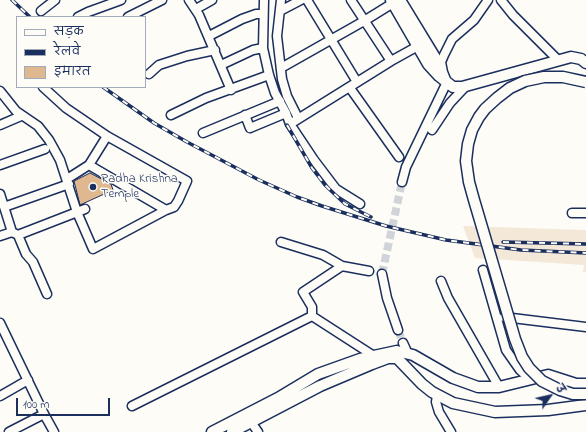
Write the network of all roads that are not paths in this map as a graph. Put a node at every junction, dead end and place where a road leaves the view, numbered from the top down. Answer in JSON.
{"nodes":[{"id":1,"x":55,"y":0,"type":"edge"},
{"id":2,"x":121,"y":0,"type":"edge"},
{"id":3,"x":162,"y":0,"type":"edge"},
{"id":4,"x":189,"y":0,"type":"edge"},
{"id":5,"x":212,"y":0,"type":"edge"},
{"id":6,"x":264,"y":0,"type":"edge"},
{"id":7,"x":281,"y":0,"type":"edge"},
{"id":8,"x":301,"y":0,"type":"edge"},
{"id":9,"x":307,"y":0,"type":"edge"},
{"id":10,"x":351,"y":0,"type":"edge"},
{"id":11,"x":488,"y":0,"type":"edge"},
{"id":12,"x":501,"y":0,"type":"edge"},
{"id":13,"x":395,"y":1,"type":"edge"},
{"id":14,"x":196,"y":9,"type":"junction"},
{"id":15,"x":41,"y":11,"type":"dead end"},
{"id":16,"x":280,"y":12,"type":"junction"},
{"id":17,"x":263,"y":14,"type":"junction"},
{"id":18,"x":80,"y":16,"type":"edge"},
{"id":19,"x":130,"y":16,"type":"edge"},
{"id":20,"x":364,"y":22,"type":"junction"},
{"id":21,"x":209,"y":36,"type":"junction"},
{"id":22,"x":331,"y":39,"type":"junction"},
{"id":23,"x":418,"y":46,"type":"junction"},
{"id":24,"x":263,"y":48,"type":"junction"},
{"id":25,"x":215,"y":50,"type":"junction"},
{"id":26,"x":558,"y":60,"type":"junction"},
{"id":27,"x":584,"y":60,"type":"edge"},
{"id":28,"x":391,"y":61,"type":"junction"},
{"id":29,"x":221,"y":64,"type":"junction"},
{"id":30,"x":281,"y":68,"type":"junction"},
{"id":31,"x":149,"y":74,"type":"dead end"},
{"id":32,"x":269,"y":75,"type":"junction"},
{"id":33,"x":357,"y":82,"type":"junction"},
{"id":34,"x":586,"y":82,"type":"edge"},
{"id":35,"x":443,"y":83,"type":"junction"},
{"id":36,"x":465,"y":87,"type":"junction"},
{"id":37,"x":44,"y":88,"type":"edge"},
{"id":38,"x":350,"y":88,"type":"junction"},
{"id":39,"x":231,"y":90,"type":"junction"},
{"id":40,"x":0,"y":91,"type":"edge"},
{"id":41,"x":280,"y":102,"type":"junction"},
{"id":42,"x":450,"y":103,"type":"junction"},
{"id":43,"x":286,"y":113,"type":"junction"},
{"id":44,"x":171,"y":115,"type":"dead end"},
{"id":45,"x":245,"y":115,"type":"junction"},
{"id":46,"x":21,"y":116,"type":"junction"},
{"id":47,"x":298,"y":118,"type":"junction"},
{"id":48,"x":290,"y":124,"type":"junction"},
{"id":49,"x":0,"y":125,"type":"edge"},
{"id":50,"x":432,"y":130,"type":"dead end"},
{"id":51,"x":203,"y":133,"type":"dead end"},
{"id":52,"x":107,"y":136,"type":"junction"},
{"id":53,"x":45,"y":149,"type":"dead end"},
{"id":54,"x":399,"y":157,"type":"dead end"},
{"id":55,"x":0,"y":165,"type":"edge"},
{"id":56,"x":89,"y":165,"type":"junction"},
{"id":57,"x":68,"y":182,"type":"junction"},
{"id":58,"x":402,"y":182,"type":"tunnel mouth"},
{"id":59,"x":0,"y":194,"type":"edge"},
{"id":60,"x":360,"y":204,"type":"dead end"},
{"id":61,"x":4,"y":207,"type":"junction"},
{"id":62,"x":166,"y":210,"type":"junction"},
{"id":63,"x":81,"y":211,"type":"junction"},
{"id":64,"x":572,"y":213,"type":"dead end"},
{"id":65,"x":586,"y":213,"type":"edge"},
{"id":66,"x":15,"y":233,"type":"junction"},
{"id":67,"x":0,"y":236,"type":"edge"},
{"id":68,"x":281,"y":242,"type":"dead end"},
{"id":69,"x":342,"y":266,"type":"junction"},
{"id":70,"x":483,"y":270,"type":"dead end"},
{"id":71,"x":369,"y":272,"type":"dead end"},
{"id":72,"x":382,"y":274,"type":"tunnel mouth"},
{"id":73,"x":441,"y":281,"type":"dead end"},
{"id":74,"x":47,"y":294,"type":"dead end"},
{"id":75,"x":312,"y":316,"type":"junction"},
{"id":76,"x":496,"y":316,"type":"junction"},
{"id":77,"x":0,"y":323,"type":"edge"},
{"id":78,"x":586,"y":327,"type":"edge"},
{"id":79,"x":398,"y":330,"type":"tunnel mouth"},
{"id":80,"x":399,"y":351,"type":"junction"},
{"id":81,"x":374,"y":356,"type":"junction"},
{"id":82,"x":530,"y":379,"type":"junction"},
{"id":83,"x":28,"y":380,"type":"junction"},
{"id":84,"x":586,"y":384,"type":"edge"},
{"id":85,"x":499,"y":387,"type":"junction"},
{"id":86,"x":586,"y":394,"type":"edge"},
{"id":87,"x":0,"y":396,"type":"edge"},
{"id":88,"x":437,"y":396,"type":"junction"},
{"id":89,"x":586,"y":405,"type":"edge"},
{"id":90,"x":132,"y":406,"type":"dead end"},
{"id":91,"x":44,"y":414,"type":"junction"},
{"id":92,"x":251,"y":422,"type":"junction"},
{"id":93,"x":9,"y":432,"type":"edge"},
{"id":94,"x":54,"y":432,"type":"edge"},
{"id":95,"x":212,"y":432,"type":"edge"},
{"id":96,"x":232,"y":432,"type":"edge"},
{"id":97,"x":258,"y":432,"type":"edge"},
{"id":98,"x":451,"y":432,"type":"edge"}],
"edges":[{"from":1,"to":15,"type":"street"},
{"from":2,"to":18,"type":"street"},
{"from":3,"to":19,"type":"street"},
{"from":4,"to":14,"type":"street"},
{"from":5,"to":14,"type":"street"},
{"from":6,"to":17,"type":"street"},
{"from":7,"to":16,"type":"street"},
{"from":8,"to":16,"type":"street"},
{"from":9,"to":22,"type":"street"},
{"from":10,"to":20,"type":"street"},
{"from":11,"to":35,"type":"street"},
{"from":12,"to":26,"type":"street"},
{"from":13,"to":20,"type":"street"},
{"from":13,"to":23,"type":"street"},
{"from":13,"to":35,"type":"street"},
{"from":14,"to":21,"type":"street"},
{"from":16,"to":30,"type":"street"},
{"from":17,"to":21,"type":"street"},
{"from":17,"to":24,"type":"street"},
{"from":20,"to":22,"type":"street"},
{"from":20,"to":28,"type":"street"},
{"from":21,"to":25,"type":"street"},
{"from":22,"to":30,"type":"street"},
{"from":22,"to":33,"type":"street"},
{"from":23,"to":28,"type":"street"},
{"from":23,"to":35,"type":"street"},
{"from":24,"to":29,"type":"street"},
{"from":24,"to":32,"type":"street"},
{"from":25,"to":29,"type":"street"},
{"from":25,"to":31,"type":"street"},
{"from":26,"to":27,"type":"street"},
{"from":26,"to":36,"type":"street"},
{"from":28,"to":33,"type":"street"},
{"from":29,"to":39,"type":"street"},
{"from":30,"to":47,"type":"street"},
{"from":32,"to":39,"type":"street"},
{"from":32,"to":41,"type":"street"},
{"from":33,"to":38,"type":"street"},
{"from":34,"to":86,"type":"street","bridge":true},
{"from":35,"to":36,"type":"street"},
{"from":35,"to":42,"type":"street"},
{"from":35,"to":58,"type":"street"},
{"from":36,"to":42,"type":"street"},
{"from":37,"to":52,"type":"street"},
{"from":38,"to":47,"type":"street"},
{"from":38,"to":54,"type":"street"},
{"from":39,"to":44,"type":"street"},
{"from":40,"to":46,"type":"street"},
{"from":41,"to":43,"type":"street"},
{"from":41,"to":45,"type":"street"},
{"from":42,"to":50,"type":"street"},
{"from":43,"to":45,"type":"street"},
{"from":43,"to":48,"type":"street"},
{"from":45,"to":51,"type":"street"},
{"from":46,"to":49,"type":"street"},
{"from":46,"to":57,"type":"street"},
{"from":47,"to":48,"type":"street"},
{"from":48,"to":60,"type":"street"},
{"from":52,"to":56,"type":"street"},
{"from":52,"to":62,"type":"street"},
{"from":53,"to":55,"type":"street"},
{"from":56,"to":57,"type":"street"},
{"from":56,"to":62,"type":"street"},
{"from":57,"to":61,"type":"street"},
{"from":57,"to":63,"type":"street"},
{"from":59,"to":61,"type":"street"},
{"from":61,"to":66,"type":"street"},
{"from":62,"to":63,"type":"street"},
{"from":63,"to":66,"type":"street"},
{"from":64,"to":65,"type":"street"},
{"from":66,"to":67,"type":"street"},
{"from":66,"to":74,"type":"street"},
{"from":68,"to":69,"type":"street"},
{"from":69,"to":71,"type":"street"},
{"from":69,"to":75,"type":"street"},
{"from":70,"to":76,"type":"street"},
{"from":72,"to":79,"type":"street"},
{"from":73,"to":85,"type":"street"},
{"from":75,"to":81,"type":"street"},
{"from":75,"to":90,"type":"street"},
{"from":76,"to":78,"type":"street"},
{"from":76,"to":82,"type":"street"},
{"from":77,"to":83,"type":"street"},
{"from":80,"to":81,"type":"street"},
{"from":80,"to":85,"type":"street"},
{"from":80,"to":88,"type":"street"},
{"from":80,"to":92,"type":"street"},
{"from":81,"to":95,"type":"street"},
{"from":82,"to":84,"type":"street"},
{"from":82,"to":85,"type":"street"},
{"from":83,"to":87,"type":"street"},
{"from":83,"to":91,"type":"street"},
{"from":88,"to":89,"type":"street"},
{"from":88,"to":98,"type":"street"},
{"from":91,"to":93,"type":"street"},
{"from":91,"to":94,"type":"street"},
{"from":92,"to":96,"type":"street"},
{"from":92,"to":97,"type":"street"}]}
